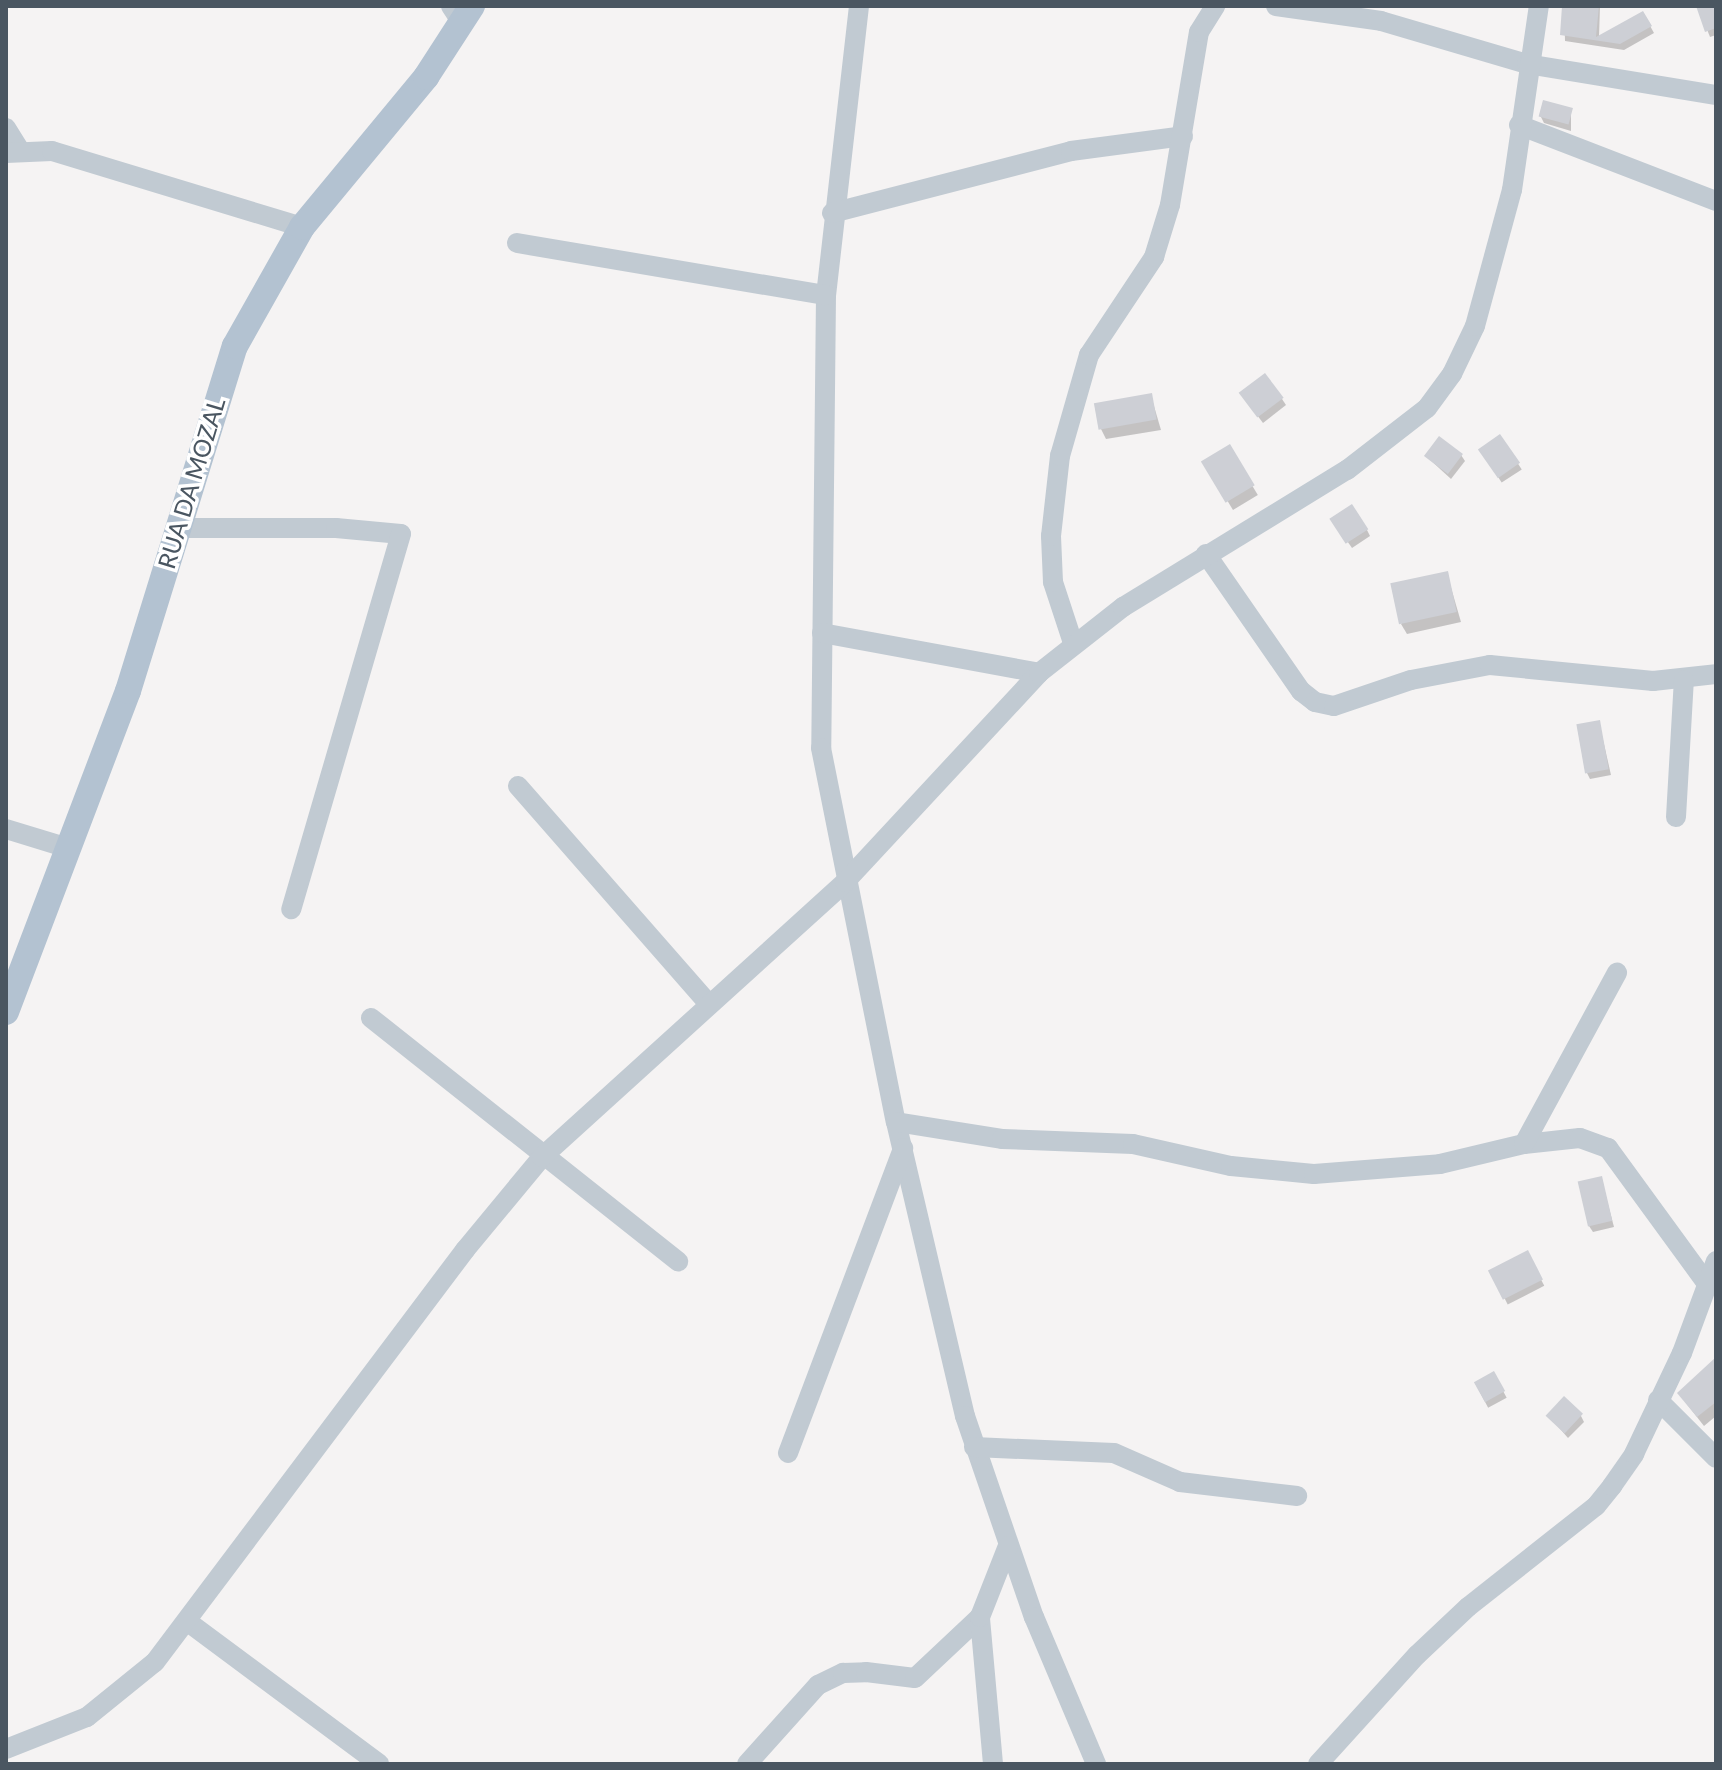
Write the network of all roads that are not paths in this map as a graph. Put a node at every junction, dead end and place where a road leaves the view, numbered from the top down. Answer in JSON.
{"nodes":[{"id":1,"x":859,"y":6,"type":"edge"},
{"id":2,"x":1215,"y":6,"type":"edge"},
{"id":3,"x":1276,"y":6,"type":"edge"},
{"id":4,"x":1539,"y":6,"type":"edge"},
{"id":5,"x":462,"y":12,"type":"edge"},
{"id":6,"x":1527,"y":64,"type":"junction"},
{"id":7,"x":1716,"y":95,"type":"edge"},
{"id":8,"x":1519,"y":125,"type":"junction"},
{"id":9,"x":6,"y":128,"type":"edge"},
{"id":10,"x":1183,"y":136,"type":"junction"},
{"id":11,"x":13,"y":151,"type":"edge"},
{"id":12,"x":1716,"y":201,"type":"edge"},
{"id":13,"x":832,"y":213,"type":"junction"},
{"id":14,"x":302,"y":227,"type":"junction"},
{"id":15,"x":517,"y":243,"type":"dead end"},
{"id":16,"x":826,"y":295,"type":"junction"},
{"id":17,"x":178,"y":528,"type":"junction"},
{"id":18,"x":1206,"y":554,"type":"junction"},
{"id":19,"x":822,"y":633,"type":"junction"},
{"id":20,"x":1073,"y":643,"type":"junction"},
{"id":21,"x":1039,"y":673,"type":"junction"},
{"id":22,"x":1716,"y":674,"type":"edge"},
{"id":23,"x":1684,"y":680,"type":"junction"},
{"id":24,"x":518,"y":786,"type":"dead end"},
{"id":25,"x":1676,"y":817,"type":"dead end"},
{"id":26,"x":6,"y":829,"type":"edge"},
{"id":27,"x":65,"y":847,"type":"junction"},
{"id":28,"x":845,"y":882,"type":"junction"},
{"id":29,"x":291,"y":909,"type":"dead end"},
{"id":30,"x":1617,"y":973,"type":"dead end"},
{"id":31,"x":708,"y":1003,"type":"junction"},
{"id":32,"x":6,"y":1012,"type":"edge"},
{"id":33,"x":371,"y":1018,"type":"dead end"},
{"id":34,"x":896,"y":1122,"type":"junction"},
{"id":35,"x":1524,"y":1144,"type":"junction"},
{"id":36,"x":903,"y":1148,"type":"junction"},
{"id":37,"x":542,"y":1157,"type":"junction"},
{"id":38,"x":678,"y":1261,"type":"dead end"},
{"id":39,"x":1716,"y":1261,"type":"edge"},
{"id":40,"x":1705,"y":1281,"type":"junction"},
{"id":41,"x":1658,"y":1400,"type":"junction"},
{"id":42,"x":974,"y":1447,"type":"junction"},
{"id":43,"x":788,"y":1453,"type":"dead end"},
{"id":44,"x":1716,"y":1458,"type":"edge"},
{"id":45,"x":1297,"y":1496,"type":"dead end"},
{"id":46,"x":1008,"y":1546,"type":"junction"},
{"id":47,"x":980,"y":1617,"type":"junction"},
{"id":48,"x":188,"y":1622,"type":"junction"},
{"id":49,"x":6,"y":1749,"type":"edge"},
{"id":50,"x":379,"y":1764,"type":"edge"},
{"id":51,"x":747,"y":1764,"type":"edge"},
{"id":52,"x":993,"y":1764,"type":"edge"},
{"id":53,"x":1096,"y":1764,"type":"edge"},
{"id":54,"x":1318,"y":1764,"type":"edge"}],
"edges":[{"from":1,"to":13,"type":"street"},
{"from":2,"to":10,"type":"street"},
{"from":3,"to":6,"type":"street"},
{"from":4,"to":6,"type":"street"},
{"from":5,"to":14,"type":"main road","name":"RUA DA MOZAL"},
{"from":6,"to":7,"type":"street"},
{"from":6,"to":8,"type":"street"},
{"from":8,"to":12,"type":"street"},
{"from":8,"to":18,"type":"street"},
{"from":9,"to":11,"type":"street"},
{"from":10,"to":13,"type":"street"},
{"from":10,"to":20,"type":"street"},
{"from":11,"to":14,"type":"street"},
{"from":13,"to":16,"type":"street"},
{"from":14,"to":17,"type":"main road","name":"RUA DA MOZAL"},
{"from":15,"to":16,"type":"street"},
{"from":16,"to":19,"type":"street"},
{"from":17,"to":27,"type":"main road","name":"RUA DA MOZAL"},
{"from":17,"to":29,"type":"street"},
{"from":18,"to":20,"type":"street"},
{"from":18,"to":23,"type":"street"},
{"from":19,"to":21,"type":"street"},
{"from":19,"to":28,"type":"street"},
{"from":20,"to":21,"type":"street"},
{"from":21,"to":28,"type":"street"},
{"from":22,"to":23,"type":"street"},
{"from":23,"to":25,"type":"street"},
{"from":24,"to":31,"type":"street"},
{"from":26,"to":27,"type":"street"},
{"from":27,"to":32,"type":"main road","name":"RUA DA MOZAL"},
{"from":28,"to":31,"type":"street"},
{"from":28,"to":34,"type":"street"},
{"from":30,"to":35,"type":"street"},
{"from":31,"to":37,"type":"street"},
{"from":33,"to":37,"type":"street"},
{"from":34,"to":35,"type":"street"},
{"from":34,"to":36,"type":"street"},
{"from":35,"to":40,"type":"street"},
{"from":36,"to":42,"type":"street"},
{"from":36,"to":43,"type":"street"},
{"from":37,"to":38,"type":"street"},
{"from":37,"to":48,"type":"street"},
{"from":39,"to":40,"type":"street"},
{"from":40,"to":41,"type":"street"},
{"from":41,"to":44,"type":"street"},
{"from":41,"to":54,"type":"street"},
{"from":42,"to":45,"type":"street"},
{"from":42,"to":46,"type":"street"},
{"from":46,"to":47,"type":"street"},
{"from":46,"to":53,"type":"street"},
{"from":47,"to":51,"type":"street"},
{"from":47,"to":52,"type":"street"},
{"from":48,"to":49,"type":"street"},
{"from":48,"to":50,"type":"street"}]}
